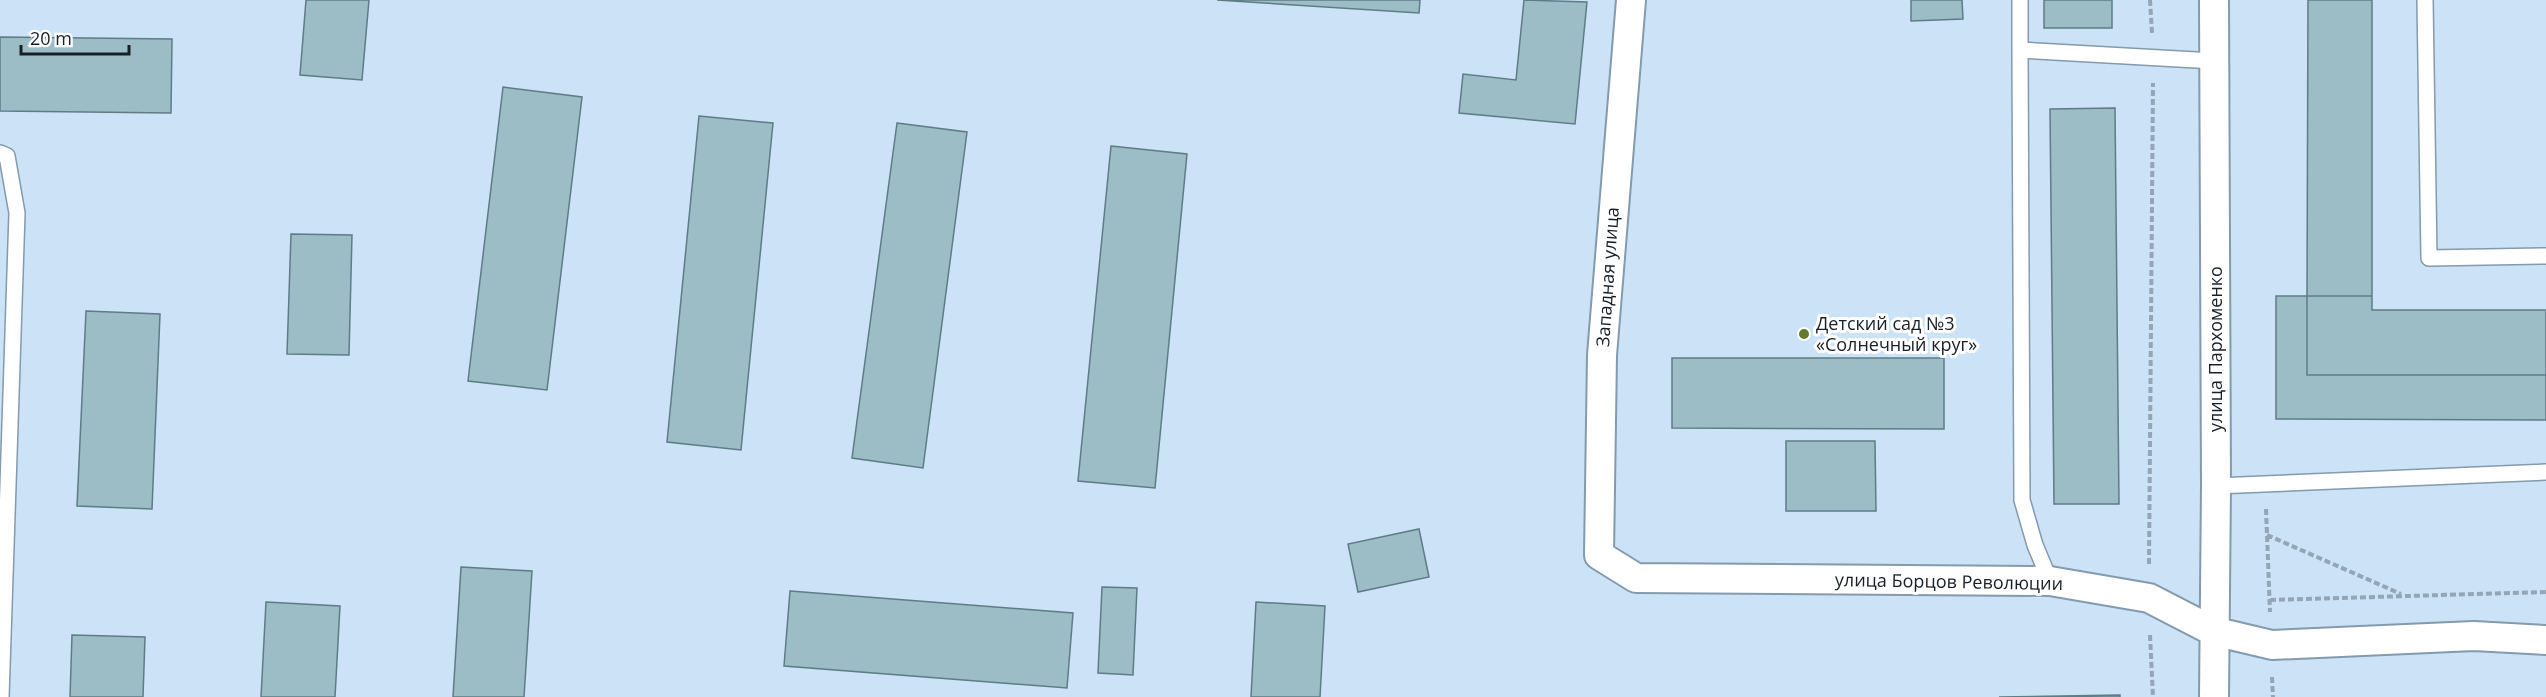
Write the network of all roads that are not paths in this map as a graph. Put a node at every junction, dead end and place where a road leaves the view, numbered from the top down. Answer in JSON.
{"nodes":[{"id":1,"x":1631,"y":0,"type":"edge"},
{"id":2,"x":2020,"y":0,"type":"edge"},
{"id":3,"x":2214,"y":0,"type":"edge"},
{"id":4,"x":2425,"y":0,"type":"edge"},
{"id":5,"x":2020,"y":50,"type":"junction"},
{"id":6,"x":2214,"y":61,"type":"junction"},
{"id":7,"x":0,"y":153,"type":"edge"},
{"id":8,"x":2546,"y":256,"type":"edge"},
{"id":9,"x":2546,"y":472,"type":"edge"},
{"id":10,"x":2216,"y":486,"type":"junction"},
{"id":11,"x":1599,"y":555,"type":"joint"},
{"id":12,"x":2050,"y":581,"type":"junction"},
{"id":13,"x":2213,"y":631,"type":"junction"},
{"id":14,"x":2546,"y":640,"type":"edge"},
{"id":15,"x":1,"y":697,"type":"edge"},
{"id":16,"x":2214,"y":697,"type":"edge"}],
"edges":[{"from":1,"to":11,"type":"street","name":"Западная улица"},
{"from":2,"to":5,"type":"lane"},
{"from":3,"to":6,"type":"street","name":"улица Пархоменко"},
{"from":4,"to":8,"type":"lane"},
{"from":5,"to":6,"type":"lane"},
{"from":5,"to":12,"type":"lane"},
{"from":6,"to":10,"type":"street","name":"улица Пархоменко"},
{"from":7,"to":15,"type":"lane"},
{"from":9,"to":10,"type":"lane"},
{"from":10,"to":13,"type":"street","name":"улица Пархоменко"},
{"from":11,"to":12,"type":"street","name":"улица Борцов Революции"},
{"from":12,"to":13,"type":"street","name":"улица Борцов Революции"},
{"from":13,"to":14,"type":"street","name":"улица Борцов Революции"},
{"from":13,"to":16,"type":"street","name":"улица Пархоменко"}]}
